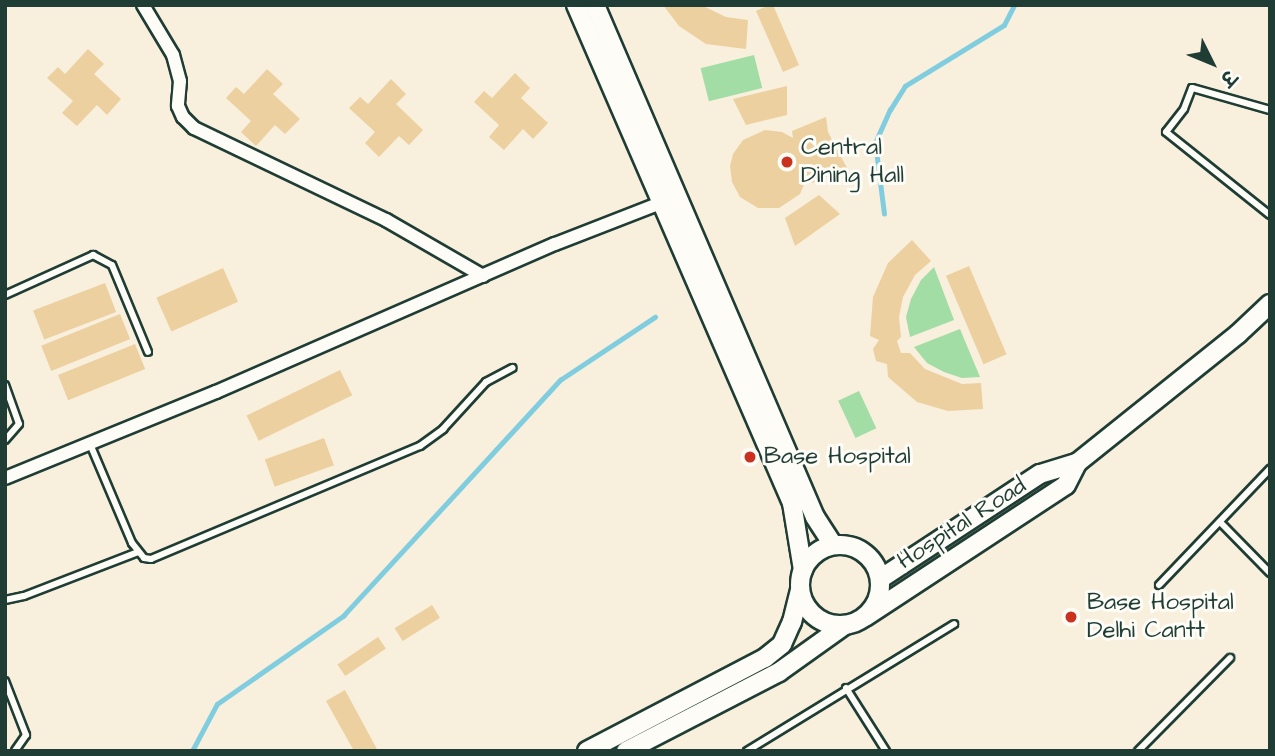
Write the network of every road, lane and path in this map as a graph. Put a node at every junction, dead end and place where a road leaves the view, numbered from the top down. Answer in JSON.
{"nodes":[{"id":1,"x":143,"y":5,"type":"edge"},
{"id":2,"x":576,"y":5,"type":"edge"},
{"id":3,"x":595,"y":5,"type":"edge"},
{"id":4,"x":1270,"y":110,"type":"edge"},
{"id":5,"x":669,"y":200,"type":"junction"},
{"id":6,"x":1270,"y":215,"type":"edge"},
{"id":7,"x":483,"y":276,"type":"junction"},
{"id":8,"x":5,"y":295,"type":"edge"},
{"id":9,"x":1270,"y":304,"type":"edge"},
{"id":10,"x":148,"y":352,"type":"dead end"},
{"id":11,"x":512,"y":368,"type":"dead end"},
{"id":12,"x":5,"y":385,"type":"edge"},
{"id":13,"x":5,"y":440,"type":"edge"},
{"id":14,"x":90,"y":443,"type":"junction"},
{"id":15,"x":1077,"y":463,"type":"junction"},
{"id":16,"x":1270,"y":469,"type":"edge"},
{"id":17,"x":5,"y":478,"type":"edge"},
{"id":18,"x":1221,"y":523,"type":"junction"},
{"id":19,"x":833,"y":545,"type":"junction"},
{"id":20,"x":138,"y":552,"type":"junction"},
{"id":21,"x":803,"y":570,"type":"junction"},
{"id":22,"x":1270,"y":573,"type":"edge"},
{"id":23,"x":880,"y":579,"type":"junction"},
{"id":24,"x":1158,"y":584,"type":"dead end"},
{"id":25,"x":800,"y":591,"type":"junction"},
{"id":26,"x":5,"y":600,"type":"edge"},
{"id":27,"x":865,"y":617,"type":"junction"},
{"id":28,"x":954,"y":624,"type":"dead end"},
{"id":29,"x":845,"y":625,"type":"junction"},
{"id":30,"x":1230,"y":658,"type":"dead end"},
{"id":31,"x":5,"y":681,"type":"edge"},
{"id":32,"x":846,"y":688,"type":"junction"},
{"id":33,"x":15,"y":751,"type":"edge"},
{"id":34,"x":587,"y":751,"type":"edge"},
{"id":35,"x":626,"y":751,"type":"edge"},
{"id":36,"x":747,"y":751,"type":"edge"},
{"id":37,"x":886,"y":751,"type":"edge"},
{"id":38,"x":1138,"y":751,"type":"edge"}],
"edges":[{"from":1,"to":7,"type":"street"},
{"from":2,"to":5,"type":"street"},
{"from":3,"to":5,"type":"street"},
{"from":4,"to":6,"type":"lane"},
{"from":5,"to":7,"type":"street"},
{"from":5,"to":19,"type":"street"},
{"from":5,"to":21,"type":"street"},
{"from":7,"to":14,"type":"street"},
{"from":8,"to":10,"type":"lane"},
{"from":9,"to":15,"type":"street","name":"Hospital Road"},
{"from":11,"to":20,"type":"lane"},
{"from":12,"to":13,"type":"lane"},
{"from":14,"to":17,"type":"street"},
{"from":14,"to":20,"type":"lane"},
{"from":15,"to":23,"type":"street","name":"Hospital Road"},
{"from":15,"to":27,"type":"street","name":"Hospital Road"},
{"from":16,"to":18,"type":"lane"},
{"from":18,"to":22,"type":"lane"},
{"from":18,"to":24,"type":"lane"},
{"from":19,"to":21,"type":"street"},
{"from":19,"to":23,"type":"street"},
{"from":20,"to":26,"type":"lane"},
{"from":21,"to":25,"type":"street"},
{"from":23,"to":27,"type":"street"},
{"from":25,"to":29,"type":"street"},
{"from":25,"to":34,"type":"street"},
{"from":27,"to":29,"type":"street"},
{"from":28,"to":32,"type":"lane"},
{"from":29,"to":35,"type":"street"},
{"from":30,"to":38,"type":"lane"},
{"from":31,"to":33,"type":"lane"},
{"from":32,"to":36,"type":"lane"},
{"from":32,"to":37,"type":"lane"}]}
